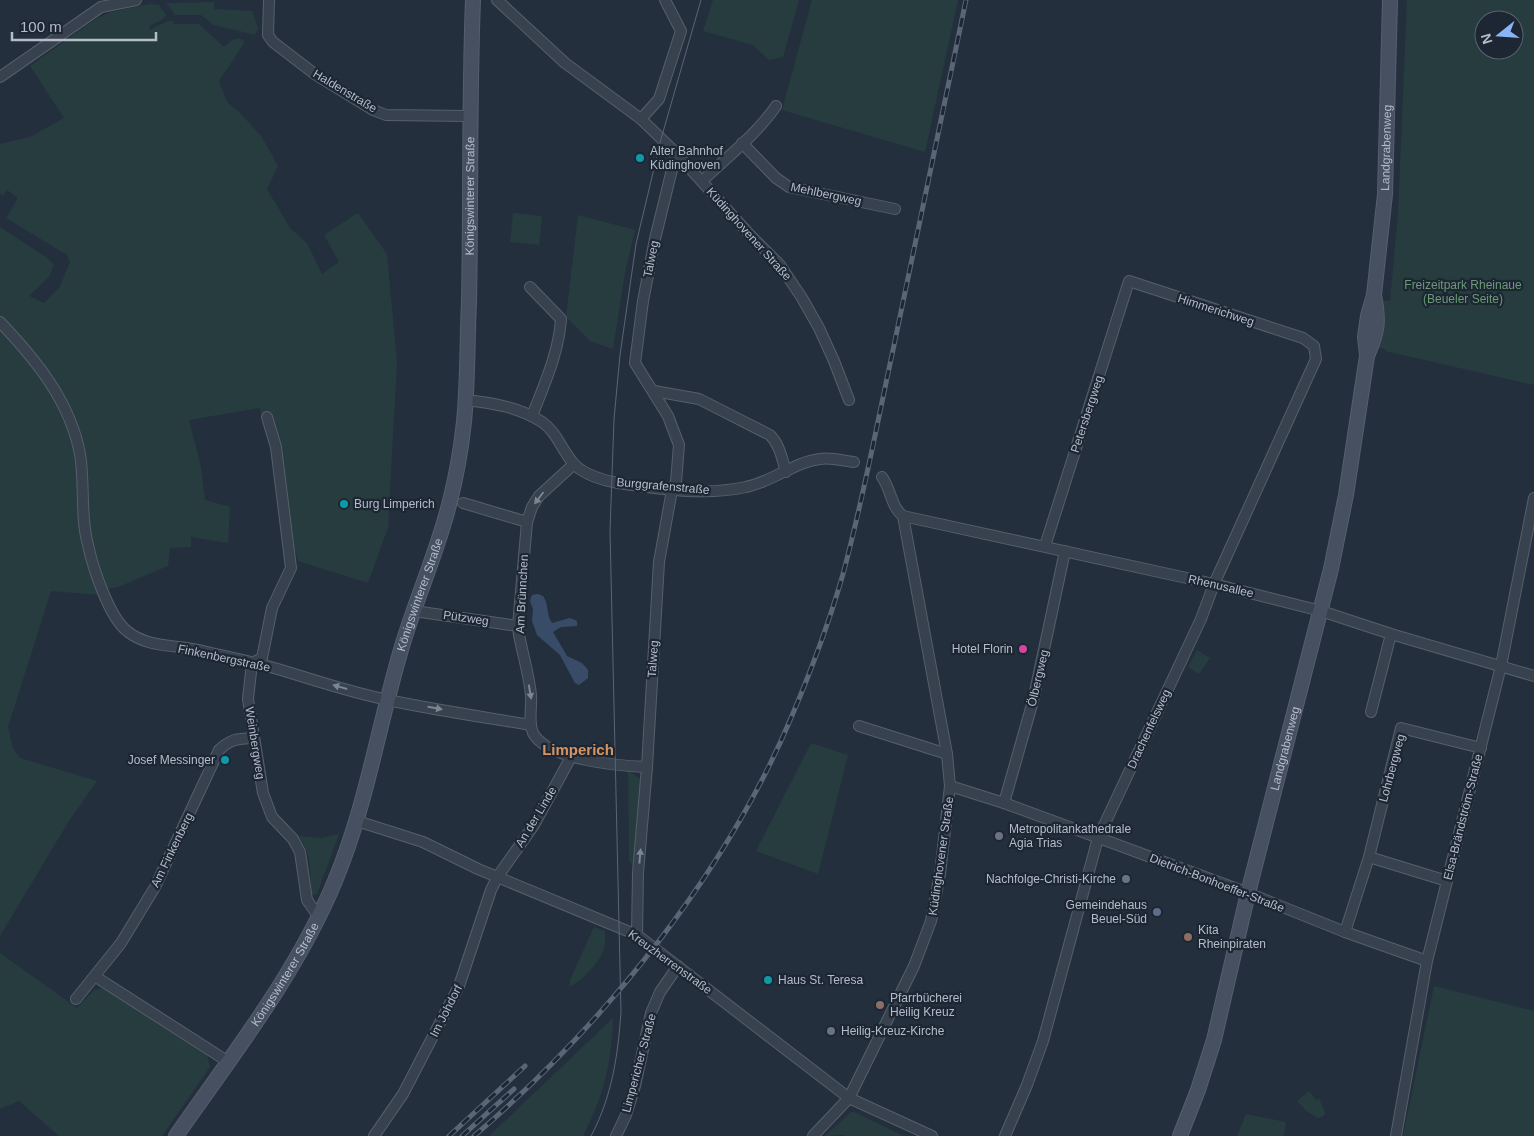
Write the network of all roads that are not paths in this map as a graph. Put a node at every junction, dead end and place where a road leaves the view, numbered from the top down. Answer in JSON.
{"nodes":[{"id":1,"x":136,"y":0,"type":"edge"},
{"id":2,"x":269,"y":0,"type":"edge"},
{"id":3,"x":473,"y":0,"type":"edge"},
{"id":4,"x":497,"y":0,"type":"edge"},
{"id":5,"x":665,"y":0,"type":"edge"},
{"id":6,"x":1390,"y":0,"type":"edge"},
{"id":7,"x":99,"y":3,"type":"edge"},
{"id":8,"x":0,"y":77,"type":"edge"},
{"id":9,"x":776,"y":106,"type":"dead end"},
{"id":10,"x":469,"y":116,"type":"junction"},
{"id":11,"x":641,"y":119,"type":"junction"},
{"id":12,"x":742,"y":143,"type":"junction"},
{"id":13,"x":676,"y":153,"type":"junction"},
{"id":14,"x":702,"y":180,"type":"junction"},
{"id":15,"x":896,"y":209,"type":"dead end"},
{"id":16,"x":1129,"y":281,"type":"joint"},
{"id":17,"x":530,"y":287,"type":"dead end"},
{"id":18,"x":0,"y":322,"type":"edge"},
{"id":19,"x":1303,"y":338,"type":"joint"},
{"id":20,"x":654,"y":391,"type":"junction"},
{"id":21,"x":466,"y":400,"type":"junction"},
{"id":22,"x":849,"y":400,"type":"dead end"},
{"id":23,"x":532,"y":416,"type":"junction"},
{"id":24,"x":268,"y":417,"type":"dead end"},
{"id":25,"x":854,"y":462,"type":"dead end"},
{"id":26,"x":574,"y":464,"type":"junction"},
{"id":27,"x":786,"y":472,"type":"junction"},
{"id":28,"x":882,"y":477,"type":"dead end"},
{"id":29,"x":672,"y":490,"type":"junction"},
{"id":30,"x":1534,"y":498,"type":"edge"},
{"id":31,"x":463,"y":503,"type":"dead end"},
{"id":32,"x":903,"y":516,"type":"junction"},
{"id":33,"x":528,"y":522,"type":"junction"},
{"id":34,"x":1045,"y":546,"type":"junction"},
{"id":35,"x":1066,"y":551,"type":"junction"},
{"id":36,"x":1214,"y":584,"type":"junction"},
{"id":37,"x":414,"y":611,"type":"junction"},
{"id":38,"x":1320,"y":611,"type":"junction"},
{"id":39,"x":518,"y":626,"type":"junction"},
{"id":40,"x":1391,"y":634,"type":"junction"},
{"id":41,"x":252,"y":663,"type":"junction"},
{"id":42,"x":1502,"y":666,"type":"junction"},
{"id":43,"x":1534,"y":676,"type":"edge"},
{"id":44,"x":387,"y":700,"type":"junction"},
{"id":45,"x":1371,"y":712,"type":"dead end"},
{"id":46,"x":531,"y":725,"type":"junction"},
{"id":47,"x":859,"y":726,"type":"dead end"},
{"id":48,"x":254,"y":738,"type":"junction"},
{"id":49,"x":1481,"y":748,"type":"junction"},
{"id":50,"x":947,"y":754,"type":"junction"},
{"id":51,"x":572,"y":757,"type":"junction"},
{"id":52,"x":647,"y":766,"type":"junction"},
{"id":53,"x":950,"y":786,"type":"junction"},
{"id":54,"x":1004,"y":803,"type":"junction"},
{"id":55,"x":357,"y":821,"type":"junction"},
{"id":56,"x":1098,"y":838,"type":"junction"},
{"id":57,"x":1369,"y":857,"type":"junction"},
{"id":58,"x":498,"y":876,"type":"junction"},
{"id":59,"x":1447,"y":881,"type":"junction"},
{"id":60,"x":1248,"y":893,"type":"junction"},
{"id":61,"x":318,"y":917,"type":"junction"},
{"id":62,"x":1345,"y":932,"type":"junction"},
{"id":63,"x":637,"y":935,"type":"junction"},
{"id":64,"x":1427,"y":961,"type":"junction"},
{"id":65,"x":678,"y":966,"type":"junction"},
{"id":66,"x":96,"y":977,"type":"junction"},
{"id":67,"x":76,"y":999,"type":"dead end"},
{"id":68,"x":227,"y":1062,"type":"junction"},
{"id":69,"x":849,"y":1098,"type":"junction"},
{"id":70,"x":176,"y":1136,"type":"edge"},
{"id":71,"x":374,"y":1136,"type":"edge"},
{"id":72,"x":616,"y":1136,"type":"edge"},
{"id":73,"x":813,"y":1136,"type":"edge"},
{"id":74,"x":932,"y":1136,"type":"edge"},
{"id":75,"x":1005,"y":1136,"type":"edge"},
{"id":76,"x":1180,"y":1136,"type":"edge"},
{"id":77,"x":1396,"y":1136,"type":"edge"}],
"edges":[{"from":1,"to":7,"type":"street"},
{"from":2,"to":10,"type":"street","name":"Haldenstraße"},
{"from":3,"to":10,"type":"main road","name":"Königswinterer Straße"},
{"from":4,"to":11,"type":"street","name":"Küdinghovener Straße"},
{"from":5,"to":11,"type":"street"},
{"from":6,"to":38,"type":"main road","name":"Landgrabenweg"},
{"from":7,"to":8,"type":"street"},
{"from":9,"to":12,"type":"street"},
{"from":10,"to":21,"type":"main road","name":"Königswinterer Straße"},
{"from":11,"to":13,"type":"street","name":"Küdinghovener Straße"},
{"from":12,"to":14,"type":"street"},
{"from":12,"to":15,"type":"street","name":"Mehlbergweg"},
{"from":13,"to":14,"type":"street","name":"Küdinghovener Straße"},
{"from":13,"to":20,"type":"street","name":"Talweg"},
{"from":14,"to":22,"type":"street","name":"Küdinghovener Straße"},
{"from":16,"to":19,"type":"street","name":"Himmerichweg"},
{"from":16,"to":34,"type":"street","name":"Petersbergweg"},
{"from":17,"to":23,"type":"street"},
{"from":18,"to":41,"type":"street","name":"Finkenbergstraße"},
{"from":19,"to":36,"type":"street","name":"Drachenfelsweg"},
{"from":20,"to":27,"type":"street"},
{"from":20,"to":29,"type":"street","name":"Talweg"},
{"from":21,"to":23,"type":"street","name":"Burggrafenstraße"},
{"from":21,"to":37,"type":"main road","name":"Königswinterer Straße"},
{"from":23,"to":26,"type":"street","name":"Burggrafenstraße"},
{"from":24,"to":41,"type":"street","name":"Weinbergweg"},
{"from":25,"to":27,"type":"street","name":"Burggrafenstraße"},
{"from":26,"to":29,"type":"street","name":"Burggrafenstraße"},
{"from":26,"to":33,"type":"street","name":"Am Brünnchen","one_way":true},
{"from":27,"to":29,"type":"street","name":"Burggrafenstraße"},
{"from":28,"to":32,"type":"street","name":"Küdinghovener Straße"},
{"from":29,"to":52,"type":"street","name":"Talweg"},
{"from":30,"to":42,"type":"street","name":"Elsa-Brändström-Straße"},
{"from":31,"to":33,"type":"street"},
{"from":32,"to":34,"type":"street","name":"Rhenusallee"},
{"from":32,"to":50,"type":"street","name":"Küdinghovener Straße"},
{"from":33,"to":39,"type":"street","name":"Am Brünnchen"},
{"from":34,"to":35,"type":"street","name":"Rhenusallee"},
{"from":35,"to":36,"type":"street","name":"Rhenusallee"},
{"from":35,"to":54,"type":"street","name":"Ölbergweg"},
{"from":36,"to":38,"type":"street","name":"Rhenusallee"},
{"from":36,"to":56,"type":"street","name":"Drachenfelsweg"},
{"from":37,"to":39,"type":"street","name":"Pützweg"},
{"from":37,"to":44,"type":"main road","name":"Königswinterer Straße"},
{"from":38,"to":40,"type":"street","name":"Rhenusallee"},
{"from":38,"to":60,"type":"main road","name":"Landgrabenweg"},
{"from":39,"to":46,"type":"street","name":"Am Brünnchen","one_way":true},
{"from":40,"to":42,"type":"street","name":"Rhenusallee"},
{"from":40,"to":45,"type":"street"},
{"from":44,"to":41,"type":"street","name":"Finkenbergstraße","one_way":true},
{"from":41,"to":48,"type":"street","name":"Weinbergweg"},
{"from":42,"to":43,"type":"street","name":"Rhenusallee"},
{"from":42,"to":49,"type":"street","name":"Elsa-Brändström-Straße"},
{"from":44,"to":46,"type":"street","name":"Finkenbergstraße","one_way":true},
{"from":44,"to":55,"type":"main road","name":"Königswinterer Straße"},
{"from":46,"to":51,"type":"street"},
{"from":47,"to":50,"type":"street"},
{"from":48,"to":61,"type":"street","name":"Weinbergweg"},
{"from":48,"to":66,"type":"street","name":"Am Finkenberg"},
{"from":49,"to":57,"type":"street","name":"Lohrbergweg"},
{"from":49,"to":59,"type":"street","name":"Elsa-Brändström-Straße"},
{"from":50,"to":53,"type":"street","name":"Küdinghovener Straße"},
{"from":51,"to":52,"type":"street"},
{"from":51,"to":58,"type":"street","name":"An der Linde"},
{"from":63,"to":52,"type":"street","name":"Talweg","one_way":true},
{"from":53,"to":54,"type":"street","name":"Dietrich-Bonhoeffer-Straße"},
{"from":53,"to":69,"type":"street","name":"Küdinghovener Straße"},
{"from":54,"to":56,"type":"street","name":"Dietrich-Bonhoeffer-Straße"},
{"from":55,"to":58,"type":"street","name":"Kreuzherrenstraße"},
{"from":55,"to":61,"type":"main road","name":"Königswinterer Straße"},
{"from":56,"to":60,"type":"street","name":"Dietrich-Bonhoeffer-Straße"},
{"from":56,"to":75,"type":"street","name":"Drachenfelsweg"},
{"from":57,"to":59,"type":"street"},
{"from":57,"to":62,"type":"street","name":"Lohrbergweg"},
{"from":58,"to":63,"type":"street","name":"Kreuzherrenstraße"},
{"from":58,"to":71,"type":"street","name":"Im Johdorf"},
{"from":59,"to":64,"type":"street","name":"Elsa-Brändström-Straße"},
{"from":60,"to":62,"type":"street","name":"Dietrich-Bonhoeffer-Straße"},
{"from":60,"to":76,"type":"main road","name":"Landgrabenweg"},
{"from":61,"to":68,"type":"main road","name":"Königswinterer Straße"},
{"from":62,"to":64,"type":"street","name":"Dietrich-Bonhoeffer-Straße"},
{"from":63,"to":65,"type":"street","name":"Kreuzherrenstraße"},
{"from":64,"to":77,"type":"street","name":"Elsa-Brändström-Straße"},
{"from":65,"to":69,"type":"street","name":"Kreuzherrenstraße"},
{"from":65,"to":72,"type":"street","name":"Limpericher Straße"},
{"from":66,"to":67,"type":"street","name":"Am Finkenberg"},
{"from":66,"to":68,"type":"street"},
{"from":68,"to":70,"type":"main road","name":"Königswinterer Straße"},
{"from":69,"to":73,"type":"street","name":"Küdinghovener Straße"},
{"from":69,"to":74,"type":"street","name":"Kreuzherrenstraße"}]}
